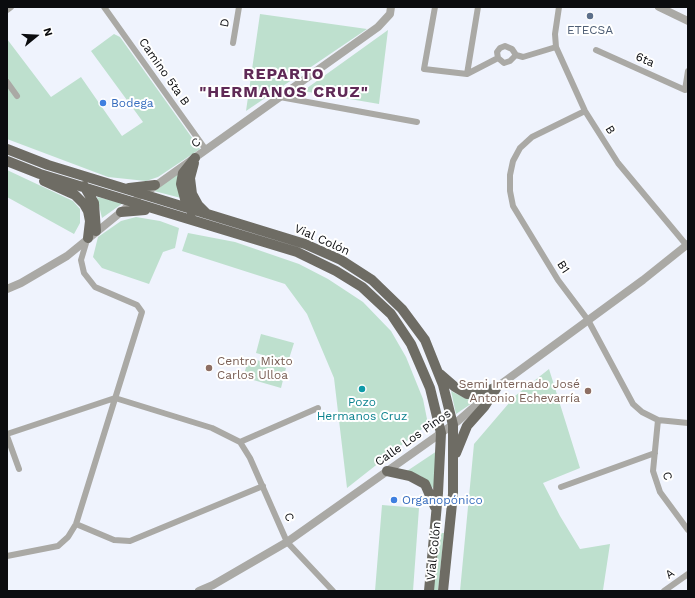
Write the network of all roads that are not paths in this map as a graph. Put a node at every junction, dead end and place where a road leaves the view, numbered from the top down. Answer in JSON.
{"nodes":[{"id":1,"x":11,"y":7,"type":"edge"},
{"id":2,"x":104,"y":7,"type":"edge"},
{"id":3,"x":239,"y":7,"type":"edge"},
{"id":4,"x":391,"y":7,"type":"edge"},
{"id":5,"x":435,"y":7,"type":"edge"},
{"id":6,"x":478,"y":7,"type":"edge"},
{"id":7,"x":559,"y":7,"type":"edge"},
{"id":8,"x":659,"y":7,"type":"edge"},
{"id":9,"x":7,"y":10,"type":"edge"},
{"id":10,"x":688,"y":21,"type":"edge"},
{"id":11,"x":233,"y":43,"type":"dead end"},
{"id":12,"x":556,"y":47,"type":"junction"},
{"id":13,"x":596,"y":50,"type":"dead end"},
{"id":14,"x":516,"y":55,"type":"junction"},
{"id":15,"x":498,"y":58,"type":"junction"},
{"id":16,"x":688,"y":71,"type":"edge"},
{"id":17,"x":467,"y":74,"type":"junction"},
{"id":18,"x":7,"y":82,"type":"edge"},
{"id":19,"x":16,"y":96,"type":"dead end"},
{"id":20,"x":280,"y":97,"type":"junction"},
{"id":21,"x":585,"y":111,"type":"junction"},
{"id":22,"x":417,"y":122,"type":"dead end"},
{"id":23,"x":7,"y":149,"type":"edge"},
{"id":24,"x":206,"y":150,"type":"junction"},
{"id":25,"x":195,"y":158,"type":"junction"},
{"id":26,"x":7,"y":162,"type":"edge"},
{"id":27,"x":77,"y":174,"type":"junction"},
{"id":28,"x":155,"y":185,"type":"junction"},
{"id":29,"x":85,"y":188,"type":"junction"},
{"id":30,"x":119,"y":188,"type":"junction"},
{"id":31,"x":144,"y":195,"type":"junction"},
{"id":32,"x":133,"y":203,"type":"junction"},
{"id":33,"x":191,"y":209,"type":"junction"},
{"id":34,"x":121,"y":212,"type":"junction"},
{"id":35,"x":206,"y":213,"type":"junction"},
{"id":36,"x":171,"y":214,"type":"junction"},
{"id":37,"x":196,"y":221,"type":"junction"},
{"id":38,"x":96,"y":231,"type":"junction"},
{"id":39,"x":88,"y":238,"type":"junction"},
{"id":40,"x":688,"y":245,"type":"edge"},
{"id":41,"x":7,"y":289,"type":"edge"},
{"id":42,"x":588,"y":320,"type":"junction"},
{"id":43,"x":438,"y":372,"type":"junction"},
{"id":44,"x":497,"y":387,"type":"junction"},
{"id":45,"x":115,"y":398,"type":"junction"},
{"id":46,"x":318,"y":408,"type":"dead end"},
{"id":47,"x":658,"y":420,"type":"junction"},
{"id":48,"x":688,"y":423,"type":"edge"},
{"id":49,"x":453,"y":425,"type":"junction"},
{"id":50,"x":441,"y":433,"type":"junction"},
{"id":51,"x":7,"y":435,"type":"edge"},
{"id":52,"x":240,"y":442,"type":"junction"},
{"id":53,"x":654,"y":452,"type":"junction"},
{"id":54,"x":454,"y":457,"type":"junction"},
{"id":55,"x":19,"y":469,"type":"dead end"},
{"id":56,"x":387,"y":471,"type":"junction"},
{"id":57,"x":263,"y":486,"type":"junction"},
{"id":58,"x":561,"y":487,"type":"dead end"},
{"id":59,"x":437,"y":511,"type":"junction"},
{"id":60,"x":76,"y":524,"type":"junction"},
{"id":61,"x":688,"y":530,"type":"edge"},
{"id":62,"x":287,"y":542,"type":"junction"},
{"id":63,"x":7,"y":556,"type":"edge"},
{"id":64,"x":688,"y":574,"type":"edge"},
{"id":65,"x":199,"y":591,"type":"edge"},
{"id":66,"x":333,"y":591,"type":"edge"},
{"id":67,"x":429,"y":591,"type":"edge"},
{"id":68,"x":443,"y":591,"type":"edge"},
{"id":69,"x":664,"y":591,"type":"edge"}],
"edges":[{"from":1,"to":9,"type":"street"},
{"from":2,"to":24,"type":"street","name":"Camino 5ta B"},
{"from":3,"to":11,"type":"street","name":"D"},
{"from":4,"to":20,"type":"street","name":"C"},
{"from":5,"to":17,"type":"street"},
{"from":6,"to":17,"type":"street"},
{"from":7,"to":12,"type":"street","name":"B"},
{"from":8,"to":10,"type":"street"},
{"from":12,"to":14,"type":"street"},
{"from":12,"to":21,"type":"street","name":"B"},
{"from":13,"to":16,"type":"street","name":"6ta"},
{"from":14,"to":15,"type":"street"},
{"from":14,"to":15,"type":"street"},
{"from":15,"to":17,"type":"street"},
{"from":18,"to":19,"type":"street"},
{"from":20,"to":22,"type":"street"},
{"from":20,"to":24,"type":"street","name":"C"},
{"from":21,"to":40,"type":"street","name":"B"},
{"from":21,"to":42,"type":"street","name":"B1"},
{"from":23,"to":27,"type":"main road","name":"Vial Colón"},
{"from":24,"to":25,"type":"street","name":"C"},
{"from":25,"to":28,"type":"street","name":"C"},
{"from":25,"to":33,"type":"main road"},
{"from":25,"to":35,"type":"main road"},
{"from":26,"to":29,"type":"main road","name":"Vial Colón"},
{"from":26,"to":39,"type":"main road"},
{"from":27,"to":29,"type":"main road"},
{"from":27,"to":30,"type":"main road","name":"Vial Colón"},
{"from":28,"to":30,"type":"main road"},
{"from":28,"to":31,"type":"street","name":"C"},
{"from":29,"to":32,"type":"main road","name":"Vial Colón"},
{"from":29,"to":38,"type":"main road"},
{"from":30,"to":31,"type":"main road","name":"Vial Colón"},
{"from":31,"to":32,"type":"street","name":"C"},
{"from":31,"to":33,"type":"main road","name":"Vial Colón"},
{"from":32,"to":34,"type":"street","name":"C"},
{"from":32,"to":36,"type":"main road","name":"Vial Colón"},
{"from":33,"to":35,"type":"main road","name":"Vial Colón"},
{"from":33,"to":37,"type":"main road"},
{"from":34,"to":36,"type":"main road"},
{"from":34,"to":38,"type":"street","name":"C"},
{"from":35,"to":43,"type":"main road","name":"Vial Colón"},
{"from":36,"to":37,"type":"main road","name":"Vial Colón"},
{"from":37,"to":50,"type":"main road","name":"Vial Colón"},
{"from":38,"to":39,"type":"street","name":"C"},
{"from":39,"to":41,"type":"street","name":"C"},
{"from":39,"to":45,"type":"street"},
{"from":40,"to":42,"type":"street","name":"Calle Los Pinos"},
{"from":42,"to":44,"type":"street","name":"Calle Los Pinos"},
{"from":42,"to":47,"type":"street","name":"B1"},
{"from":43,"to":44,"type":"main road"},
{"from":43,"to":49,"type":"main road","name":"Vial Colón"},
{"from":44,"to":49,"type":"street","name":"Calle Los Pinos"},
{"from":44,"to":54,"type":"main road"},
{"from":45,"to":51,"type":"street"},
{"from":45,"to":52,"type":"street"},
{"from":45,"to":60,"type":"street"},
{"from":46,"to":52,"type":"street"},
{"from":47,"to":48,"type":"street","name":"B1"},
{"from":47,"to":53,"type":"street","name":"C"},
{"from":49,"to":50,"type":"street","name":"Calle Los Pinos"},
{"from":49,"to":54,"type":"main road","name":"Vial Colón"},
{"from":50,"to":56,"type":"street","name":"Calle Los Pinos"},
{"from":50,"to":59,"type":"main road","name":"Vial Colón"},
{"from":51,"to":55,"type":"street"},
{"from":52,"to":57,"type":"street","name":"C"},
{"from":53,"to":58,"type":"street"},
{"from":53,"to":61,"type":"street","name":"C"},
{"from":54,"to":68,"type":"main road","name":"Vial Colón"},
{"from":56,"to":59,"type":"main road"},
{"from":56,"to":62,"type":"street","name":"Calle Los Pinos"},
{"from":57,"to":60,"type":"street"},
{"from":57,"to":62,"type":"street","name":"C"},
{"from":59,"to":67,"type":"main road","name":"Vial Colón"},
{"from":60,"to":63,"type":"street"},
{"from":62,"to":65,"type":"street","name":"Calle Los Pinos"},
{"from":62,"to":66,"type":"street","name":"C"},
{"from":64,"to":69,"type":"street","name":"A"}]}
